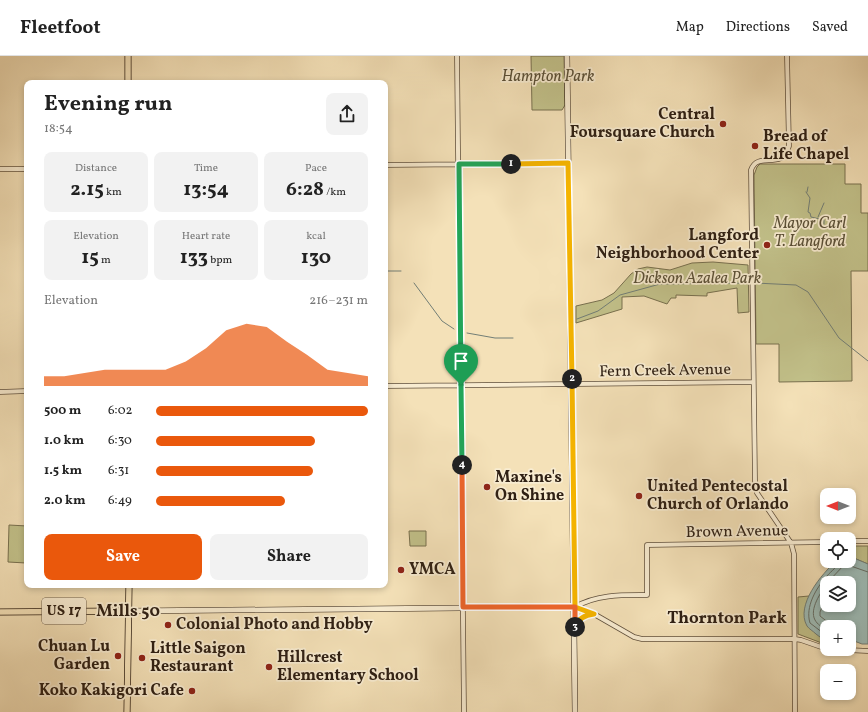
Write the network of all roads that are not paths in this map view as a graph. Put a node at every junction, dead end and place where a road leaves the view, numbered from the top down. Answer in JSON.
{"nodes":[{"id":1,"x":128,"y":56,"type":"edge"},
{"id":2,"x":457,"y":56,"type":"edge"},
{"id":3,"x":567,"y":56,"type":"edge"},
{"id":4,"x":787,"y":56,"type":"edge"},
{"id":5,"x":128,"y":80,"type":"edge"},
{"id":6,"x":568,"y":163,"type":"junction"},
{"id":7,"x":459,"y":164,"type":"junction"},
{"id":8,"x":388,"y":165,"type":"edge"},
{"id":9,"x":24,"y":169,"type":"edge"},
{"id":10,"x":0,"y":170,"type":"edge"},
{"id":11,"x":753,"y":382,"type":"junction"},
{"id":12,"x":572,"y":384,"type":"junction"},
{"id":13,"x":461,"y":385,"type":"junction"},
{"id":14,"x":388,"y":386,"type":"edge"},
{"id":15,"x":24,"y":391,"type":"edge"},
{"id":16,"x":0,"y":392,"type":"edge"},
{"id":17,"x":856,"y":541,"type":"edge"},
{"id":18,"x":868,"y":541,"type":"edge"},
{"id":19,"x":820,"y":542,"type":"edge"},
{"id":20,"x":791,"y":543,"type":"junction"},
{"id":21,"x":129,"y":588,"type":"edge"},
{"id":22,"x":463,"y":607,"type":"junction"},
{"id":23,"x":575,"y":607,"type":"junction"},
{"id":24,"x":128,"y":611,"type":"junction"},
{"id":25,"x":0,"y":612,"type":"edge"},
{"id":26,"x":594,"y":614,"type":"junction"},
{"id":27,"x":575,"y":627,"type":"junction"},
{"id":28,"x":795,"y":639,"type":"junction"},
{"id":29,"x":820,"y":647,"type":"edge"},
{"id":30,"x":856,"y":650,"type":"edge"},
{"id":31,"x":868,"y":651,"type":"edge"},
{"id":32,"x":127,"y":712,"type":"edge"},
{"id":33,"x":464,"y":712,"type":"edge"},
{"id":34,"x":576,"y":712,"type":"edge"},
{"id":35,"x":795,"y":712,"type":"edge"}],
"edges":[{"from":1,"to":5,"type":"main road"},
{"from":2,"to":7,"type":"street"},
{"from":3,"to":6,"type":"main road"},
{"from":4,"to":11,"type":"street"},
{"from":6,"to":7,"type":"street"},
{"from":6,"to":12,"type":"main road"},
{"from":7,"to":8,"type":"street"},
{"from":7,"to":13,"type":"street"},
{"from":9,"to":10,"type":"street"},
{"from":11,"to":12,"type":"street","name":"Fern Creek Avenue"},
{"from":11,"to":20,"type":"street"},
{"from":12,"to":13,"type":"street","name":"Fern Creek Avenue"},
{"from":12,"to":23,"type":"main road"},
{"from":13,"to":14,"type":"street","name":"Fern Creek Avenue"},
{"from":13,"to":22,"type":"street"},
{"from":15,"to":16,"type":"street"},
{"from":17,"to":18,"type":"street"},
{"from":19,"to":20,"type":"street","name":"Brown Avenue"},
{"from":20,"to":23,"type":"street","name":"Brown Avenue"},
{"from":20,"to":28,"type":"street"},
{"from":21,"to":24,"type":"main road"},
{"from":22,"to":23,"type":"main road"},
{"from":22,"to":24,"type":"main road"},
{"from":22,"to":33,"type":"street"},
{"from":23,"to":26,"type":"street"},
{"from":23,"to":27,"type":"main road"},
{"from":24,"to":25,"type":"main road","number":"US 17"},
{"from":24,"to":32,"type":"main road"},
{"from":26,"to":27,"type":"street"},
{"from":26,"to":28,"type":"street"},
{"from":27,"to":34,"type":"main road"},
{"from":28,"to":29,"type":"street"},
{"from":28,"to":35,"type":"street"},
{"from":30,"to":31,"type":"street"}]}
